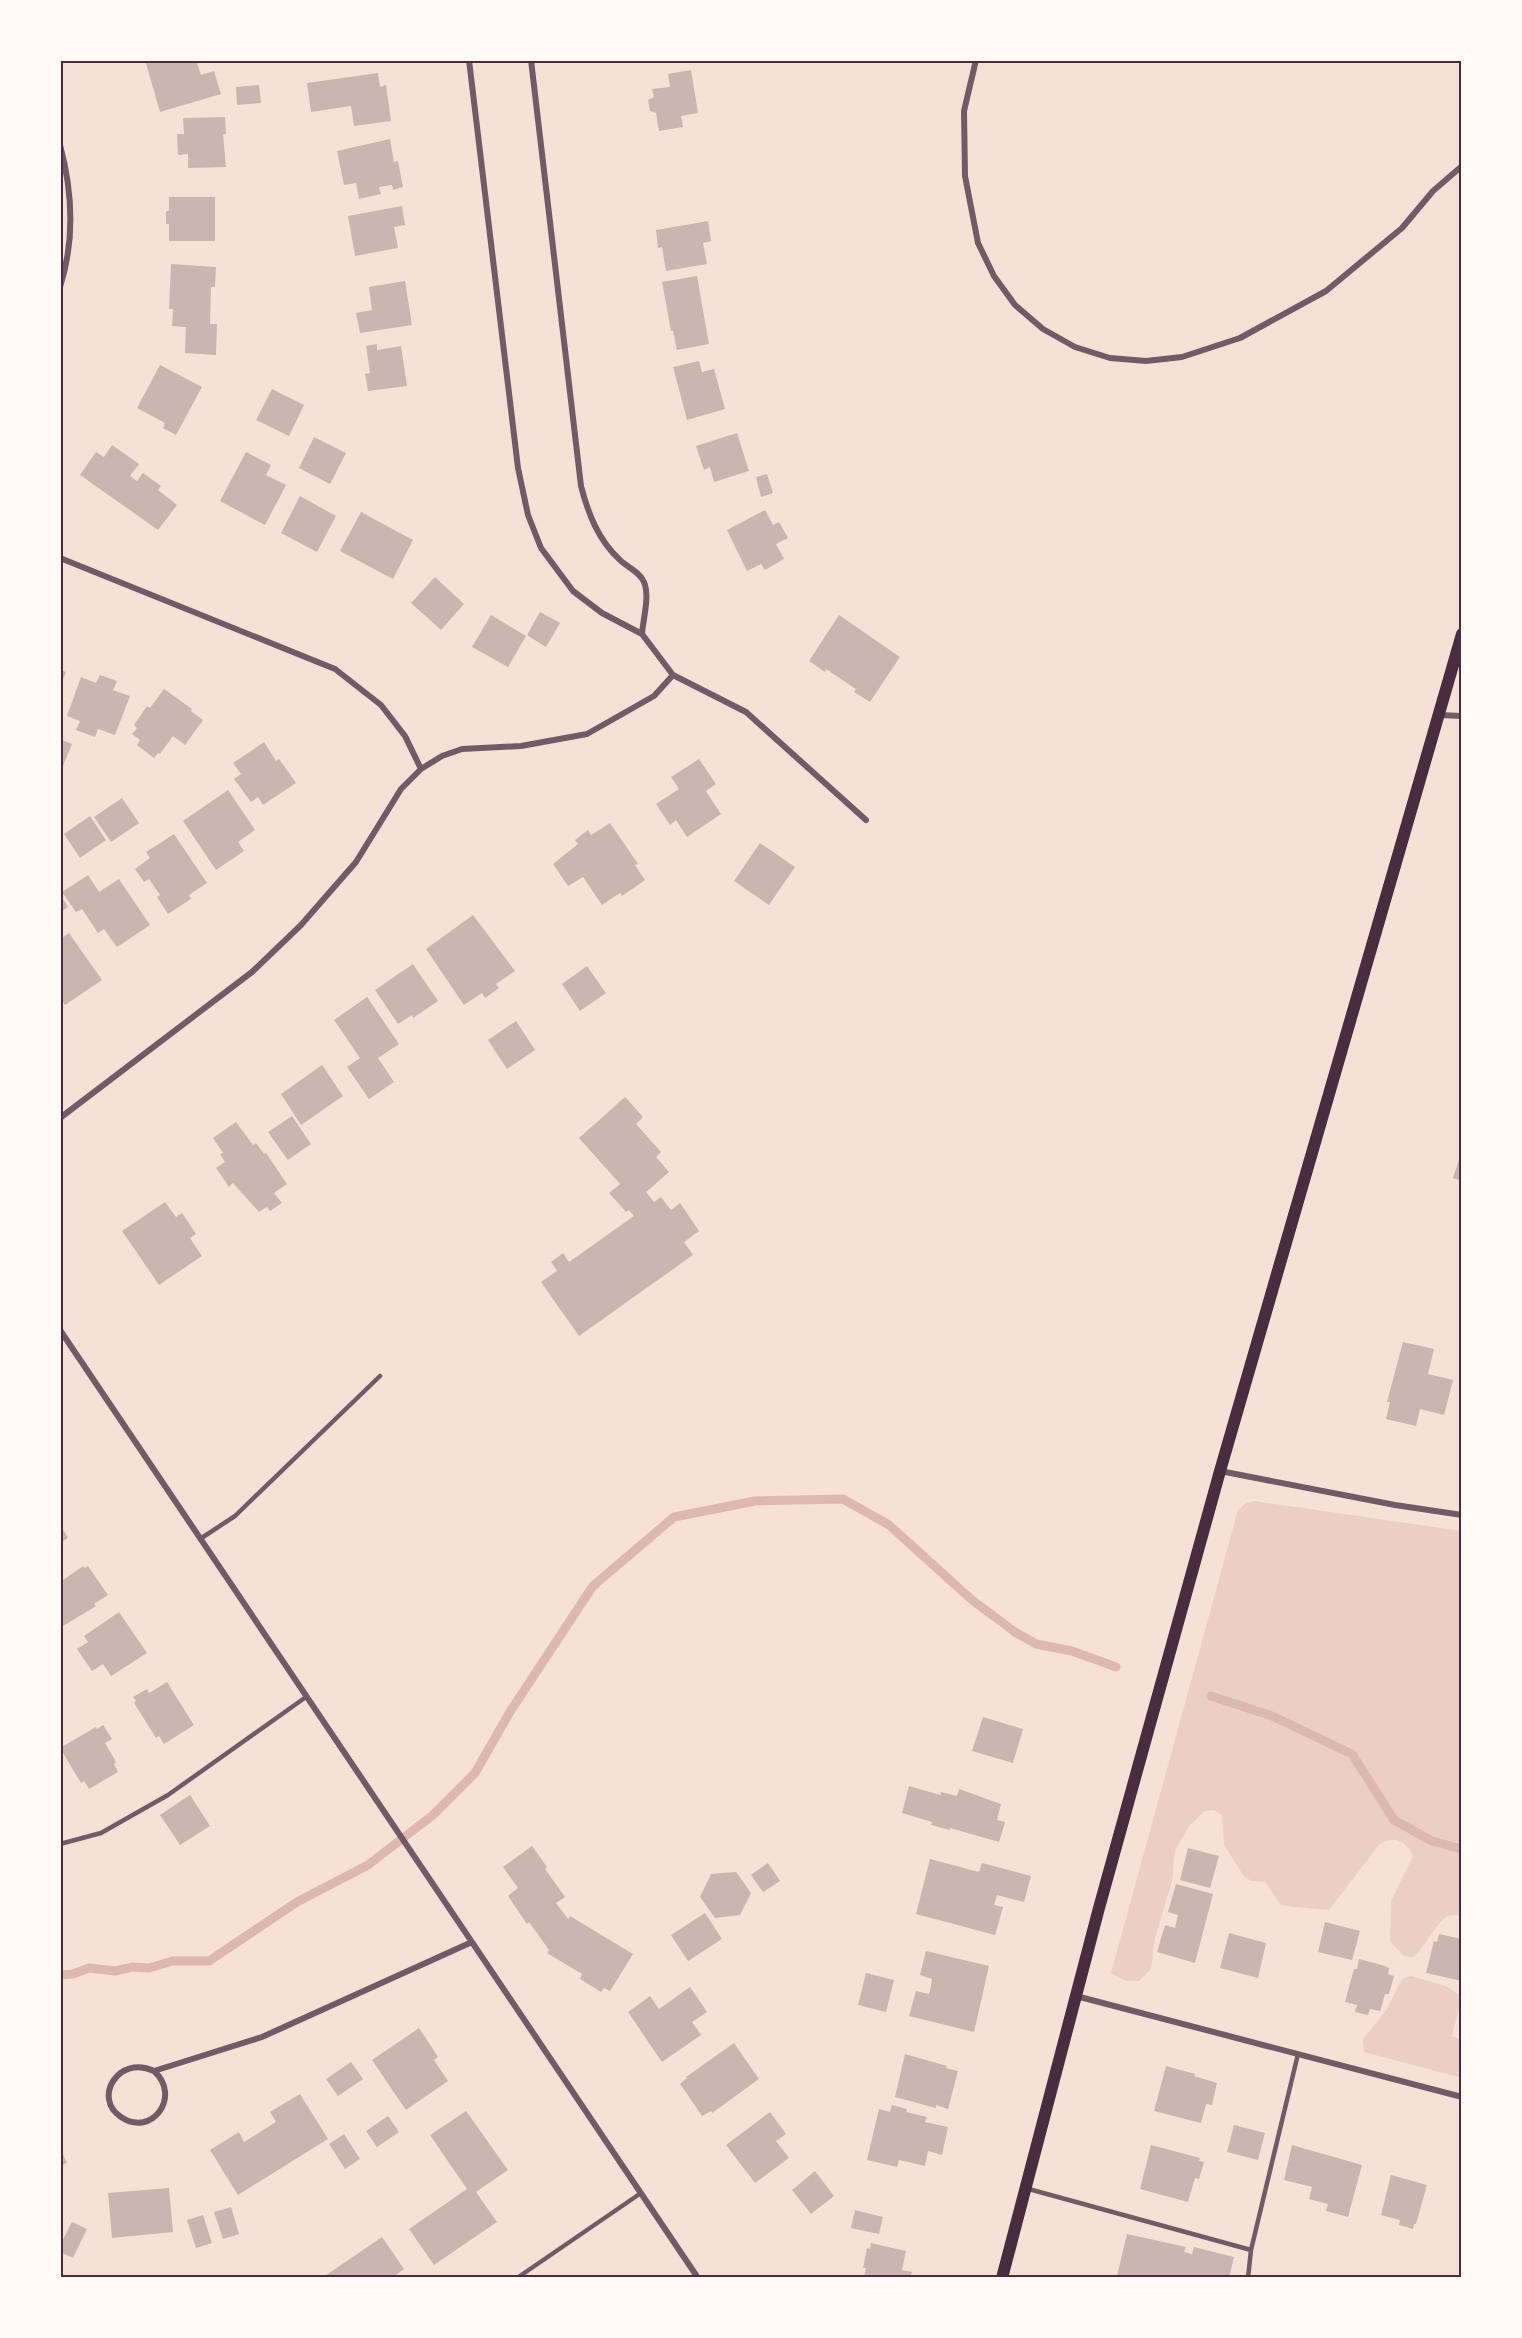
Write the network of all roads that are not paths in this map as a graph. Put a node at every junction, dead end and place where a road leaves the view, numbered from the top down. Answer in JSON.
{"nodes":[{"id":1,"x":469,"y":60,"type":"edge"},
{"id":2,"x":531,"y":60,"type":"edge"},
{"id":3,"x":976,"y":60,"type":"edge"},
{"id":4,"x":60,"y":145,"type":"edge"},
{"id":5,"x":1462,"y":165,"type":"edge"},
{"id":6,"x":60,"y":287,"type":"edge"},
{"id":7,"x":60,"y":558,"type":"edge"},
{"id":8,"x":642,"y":634,"type":"junction"},
{"id":9,"x":1462,"y":634,"type":"edge"},
{"id":10,"x":673,"y":675,"type":"junction"},
{"id":11,"x":1439,"y":715,"type":"junction"},
{"id":12,"x":1462,"y":717,"type":"edge"},
{"id":13,"x":421,"y":769,"type":"junction"},
{"id":14,"x":866,"y":820,"type":"dead end"},
{"id":15,"x":60,"y":1118,"type":"edge"},
{"id":16,"x":60,"y":1330,"type":"edge"},
{"id":17,"x":381,"y":1376,"type":"dead end"},
{"id":18,"x":1220,"y":1472,"type":"junction"},
{"id":19,"x":1462,"y":1515,"type":"edge"},
{"id":20,"x":200,"y":1539,"type":"junction"},
{"id":21,"x":306,"y":1697,"type":"junction"},
{"id":22,"x":60,"y":1844,"type":"edge"},
{"id":23,"x":472,"y":1942,"type":"junction"},
{"id":24,"x":1076,"y":1996,"type":"junction"},
{"id":25,"x":1298,"y":2054,"type":"junction"},
{"id":26,"x":154,"y":2072,"type":"junction"},
{"id":27,"x":1462,"y":2097,"type":"edge"},
{"id":28,"x":1025,"y":2188,"type":"junction"},
{"id":29,"x":640,"y":2193,"type":"junction"},
{"id":30,"x":1251,"y":2250,"type":"junction"},
{"id":31,"x":517,"y":2278,"type":"edge"},
{"id":32,"x":698,"y":2278,"type":"edge"},
{"id":33,"x":1002,"y":2278,"type":"edge"},
{"id":34,"x":1248,"y":2278,"type":"edge"}],
"edges":[{"from":1,"to":8,"type":"street"},
{"from":2,"to":8,"type":"street"},
{"from":3,"to":5,"type":"street"},
{"from":4,"to":6,"type":"street"},
{"from":7,"to":13,"type":"street"},
{"from":8,"to":10,"type":"street"},
{"from":9,"to":11,"type":"main road"},
{"from":10,"to":13,"type":"street"},
{"from":10,"to":14,"type":"street"},
{"from":11,"to":12,"type":"street"},
{"from":11,"to":18,"type":"main road"},
{"from":13,"to":15,"type":"street"},
{"from":16,"to":20,"type":"street"},
{"from":17,"to":20,"type":"lane"},
{"from":18,"to":19,"type":"street"},
{"from":18,"to":24,"type":"main road"},
{"from":20,"to":21,"type":"street"},
{"from":21,"to":22,"type":"lane"},
{"from":21,"to":23,"type":"street"},
{"from":23,"to":26,"type":"street"},
{"from":23,"to":29,"type":"street"},
{"from":24,"to":25,"type":"street"},
{"from":24,"to":28,"type":"main road"},
{"from":25,"to":27,"type":"street"},
{"from":25,"to":30,"type":"lane"},
{"from":26,"to":26,"type":"street"},
{"from":28,"to":30,"type":"lane"},
{"from":28,"to":33,"type":"main road"},
{"from":29,"to":31,"type":"lane"},
{"from":29,"to":32,"type":"street"},
{"from":30,"to":34,"type":"lane"}]}
